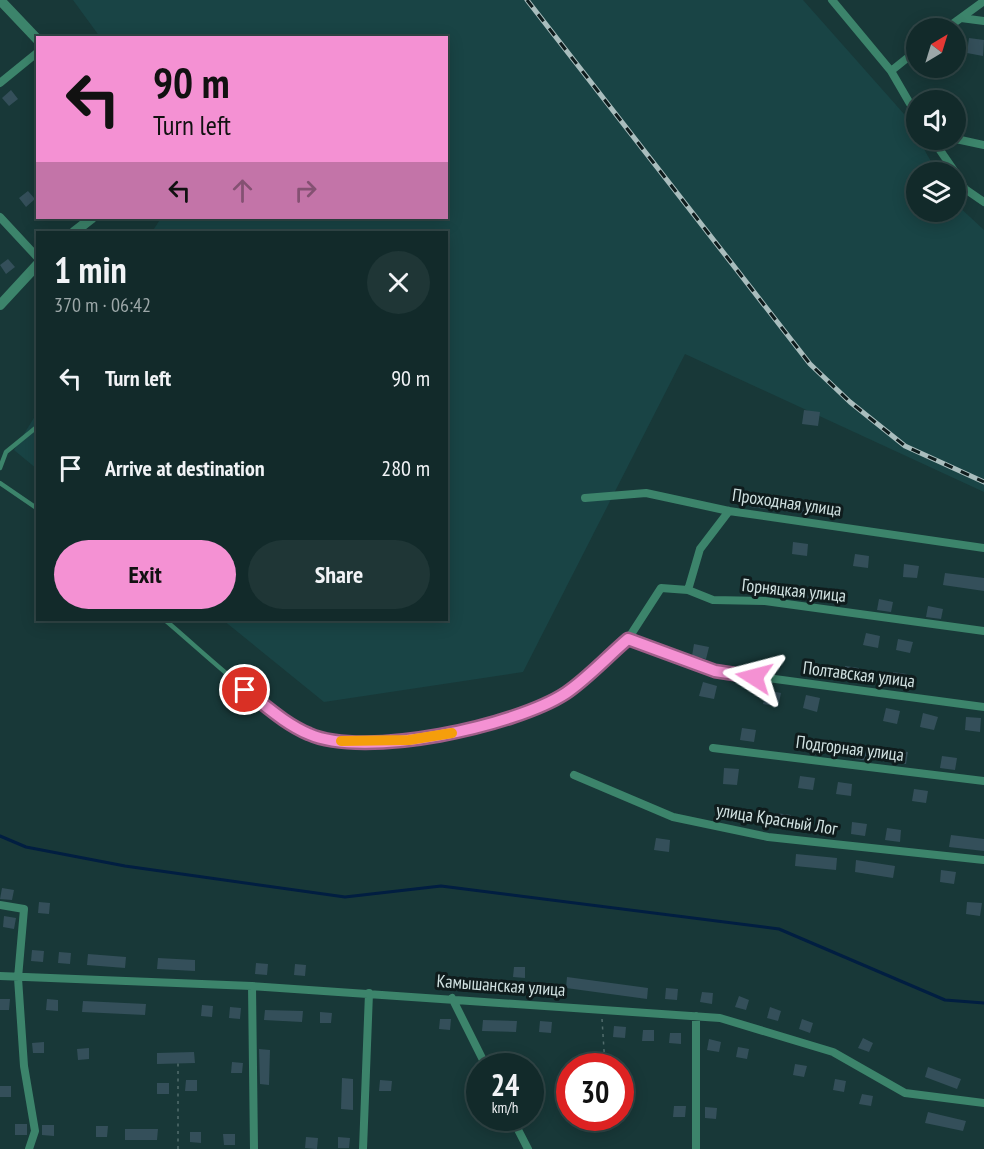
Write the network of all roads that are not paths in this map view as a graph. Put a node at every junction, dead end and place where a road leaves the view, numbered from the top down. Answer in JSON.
{"nodes":[{"id":1,"x":0,"y":0,"type":"edge"},
{"id":2,"x":832,"y":0,"type":"edge"},
{"id":3,"x":984,"y":1,"type":"edge"},
{"id":4,"x":961,"y":18,"type":"edge"},
{"id":5,"x":966,"y":19,"type":"edge"},
{"id":6,"x":984,"y":21,"type":"edge"},
{"id":7,"x":36,"y":38,"type":"edge"},
{"id":8,"x":36,"y":54,"type":"edge"},
{"id":9,"x":906,"y":59,"type":"edge"},
{"id":10,"x":891,"y":71,"type":"junction"},
{"id":11,"x":0,"y":82,"type":"edge"},
{"id":12,"x":906,"y":97,"type":"edge"},
{"id":13,"x":966,"y":142,"type":"edge"},
{"id":14,"x":984,"y":146,"type":"edge"},
{"id":15,"x":966,"y":190,"type":"edge"},
{"id":16,"x":984,"y":202,"type":"edge"},
{"id":17,"x":0,"y":217,"type":"edge"},
{"id":18,"x":91,"y":219,"type":"edge"},
{"id":19,"x":75,"y":231,"type":"edge"},
{"id":20,"x":36,"y":256,"type":"edge"},
{"id":21,"x":36,"y":266,"type":"edge"},
{"id":22,"x":0,"y":305,"type":"edge"},
{"id":23,"x":36,"y":428,"type":"edge"},
{"id":24,"x":0,"y":468,"type":"edge"},
{"id":25,"x":0,"y":483,"type":"edge"},
{"id":26,"x":585,"y":498,"type":"dead end"},
{"id":27,"x":36,"y":508,"type":"edge"},
{"id":28,"x":729,"y":511,"type":"junction"},
{"id":29,"x":984,"y":548,"type":"edge"},
{"id":30,"x":688,"y":590,"type":"junction"},
{"id":31,"x":166,"y":621,"type":"edge"},
{"id":32,"x":984,"y":631,"type":"edge"},
{"id":33,"x":628,"y":639,"type":"junction"},
{"id":34,"x":984,"y":707,"type":"edge"},
{"id":35,"x":713,"y":748,"type":"dead end"},
{"id":36,"x":574,"y":775,"type":"dead end"},
{"id":37,"x":984,"y":781,"type":"edge"},
{"id":38,"x":984,"y":860,"type":"edge"},
{"id":39,"x":0,"y":905,"type":"edge"},
{"id":40,"x":0,"y":976,"type":"edge"},
{"id":41,"x":18,"y":978,"type":"junction"},
{"id":42,"x":252,"y":986,"type":"junction"},
{"id":43,"x":369,"y":993,"type":"junction"},
{"id":44,"x":452,"y":998,"type":"junction"},
{"id":45,"x":696,"y":1016,"type":"junction"},
{"id":46,"x":480,"y":1053,"type":"edge"},
{"id":47,"x":984,"y":1103,"type":"edge"},
{"id":48,"x":519,"y":1131,"type":"edge"},
{"id":49,"x":29,"y":1149,"type":"edge"},
{"id":50,"x":254,"y":1149,"type":"edge"},
{"id":51,"x":363,"y":1149,"type":"edge"},
{"id":52,"x":528,"y":1149,"type":"edge"},
{"id":53,"x":696,"y":1149,"type":"edge"}],
"edges":[{"from":1,"to":7,"type":"street"},
{"from":2,"to":10,"type":"street"},
{"from":3,"to":4,"type":"street"},
{"from":5,"to":6,"type":"street"},
{"from":8,"to":11,"type":"street"},
{"from":9,"to":10,"type":"street"},
{"from":10,"to":12,"type":"street"},
{"from":13,"to":14,"type":"street"},
{"from":15,"to":16,"type":"street"},
{"from":17,"to":20,"type":"street"},
{"from":18,"to":19,"type":"street"},
{"from":21,"to":22,"type":"street"},
{"from":23,"to":24,"type":"lane"},
{"from":25,"to":27,"type":"lane"},
{"from":26,"to":28,"type":"street","name":"Проходная улица"},
{"from":28,"to":29,"type":"street","name":"Проходная улица"},
{"from":28,"to":30,"type":"street"},
{"from":30,"to":32,"type":"street","name":"Горняцкая улица"},
{"from":30,"to":33,"type":"street","name":"Горняцкая улица"},
{"from":31,"to":33,"type":"lane"},
{"from":33,"to":34,"type":"street","name":"Полтавская улица"},
{"from":35,"to":37,"type":"street","name":"Подгорная улица"},
{"from":36,"to":38,"type":"street","name":"улица Красный Лог"},
{"from":39,"to":41,"type":"street"},
{"from":40,"to":41,"type":"street","name":"Камышанская улица"},
{"from":41,"to":42,"type":"street","name":"Камышанская улица"},
{"from":41,"to":49,"type":"street"},
{"from":42,"to":43,"type":"street","name":"Камышанская улица"},
{"from":42,"to":50,"type":"street"},
{"from":43,"to":44,"type":"street","name":"Камышанская улица"},
{"from":43,"to":51,"type":"street"},
{"from":44,"to":45,"type":"street","name":"Камышанская улица"},
{"from":44,"to":46,"type":"street"},
{"from":45,"to":47,"type":"street","name":"Камышанская улица"},
{"from":45,"to":53,"type":"street"},
{"from":48,"to":52,"type":"street"}]}
